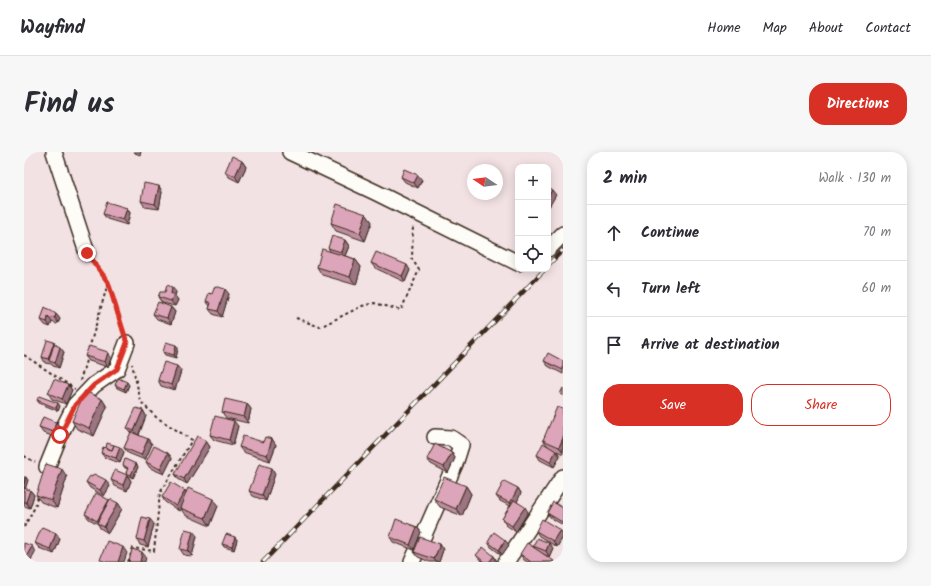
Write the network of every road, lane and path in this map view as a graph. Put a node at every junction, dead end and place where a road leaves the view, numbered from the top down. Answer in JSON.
{"nodes":[{"id":1,"x":54,"y":152,"type":"edge"},
{"id":2,"x":290,"y":152,"type":"edge"},
{"id":3,"x":413,"y":224,"type":"dead end"},
{"id":4,"x":563,"y":234,"type":"edge"},
{"id":5,"x":551,"y":246,"type":"edge"},
{"id":6,"x":87,"y":253,"type":"joint"},
{"id":7,"x":515,"y":262,"type":"edge"},
{"id":8,"x":108,"y":282,"type":"junction"},
{"id":9,"x":296,"y":318,"type":"dead end"},
{"id":10,"x":127,"y":343,"type":"junction"},
{"id":11,"x":24,"y":355,"type":"edge"},
{"id":12,"x":435,"y":438,"type":"dead end"},
{"id":13,"x":24,"y":456,"type":"edge"},
{"id":14,"x":47,"y":468,"type":"joint"},
{"id":15,"x":563,"y":477,"type":"edge"},
{"id":16,"x":39,"y":494,"type":"edge"},
{"id":17,"x":24,"y":528,"type":"edge"},
{"id":18,"x":128,"y":562,"type":"edge"},
{"id":19,"x":412,"y":562,"type":"edge"},
{"id":20,"x":506,"y":562,"type":"edge"}],
"edges":[{"from":1,"to":6,"type":"street"},
{"from":2,"to":7,"type":"street"},
{"from":3,"to":9,"type":"path"},
{"from":4,"to":5,"type":"street"},
{"from":6,"to":8,"type":"path"},
{"from":8,"to":10,"type":"path"},
{"from":8,"to":11,"type":"path"},
{"from":10,"to":14,"type":"street"},
{"from":10,"to":18,"type":"path"},
{"from":12,"to":19,"type":"street"},
{"from":13,"to":14,"type":"path"},
{"from":15,"to":20,"type":"street"},
{"from":16,"to":17,"type":"path"}]}
